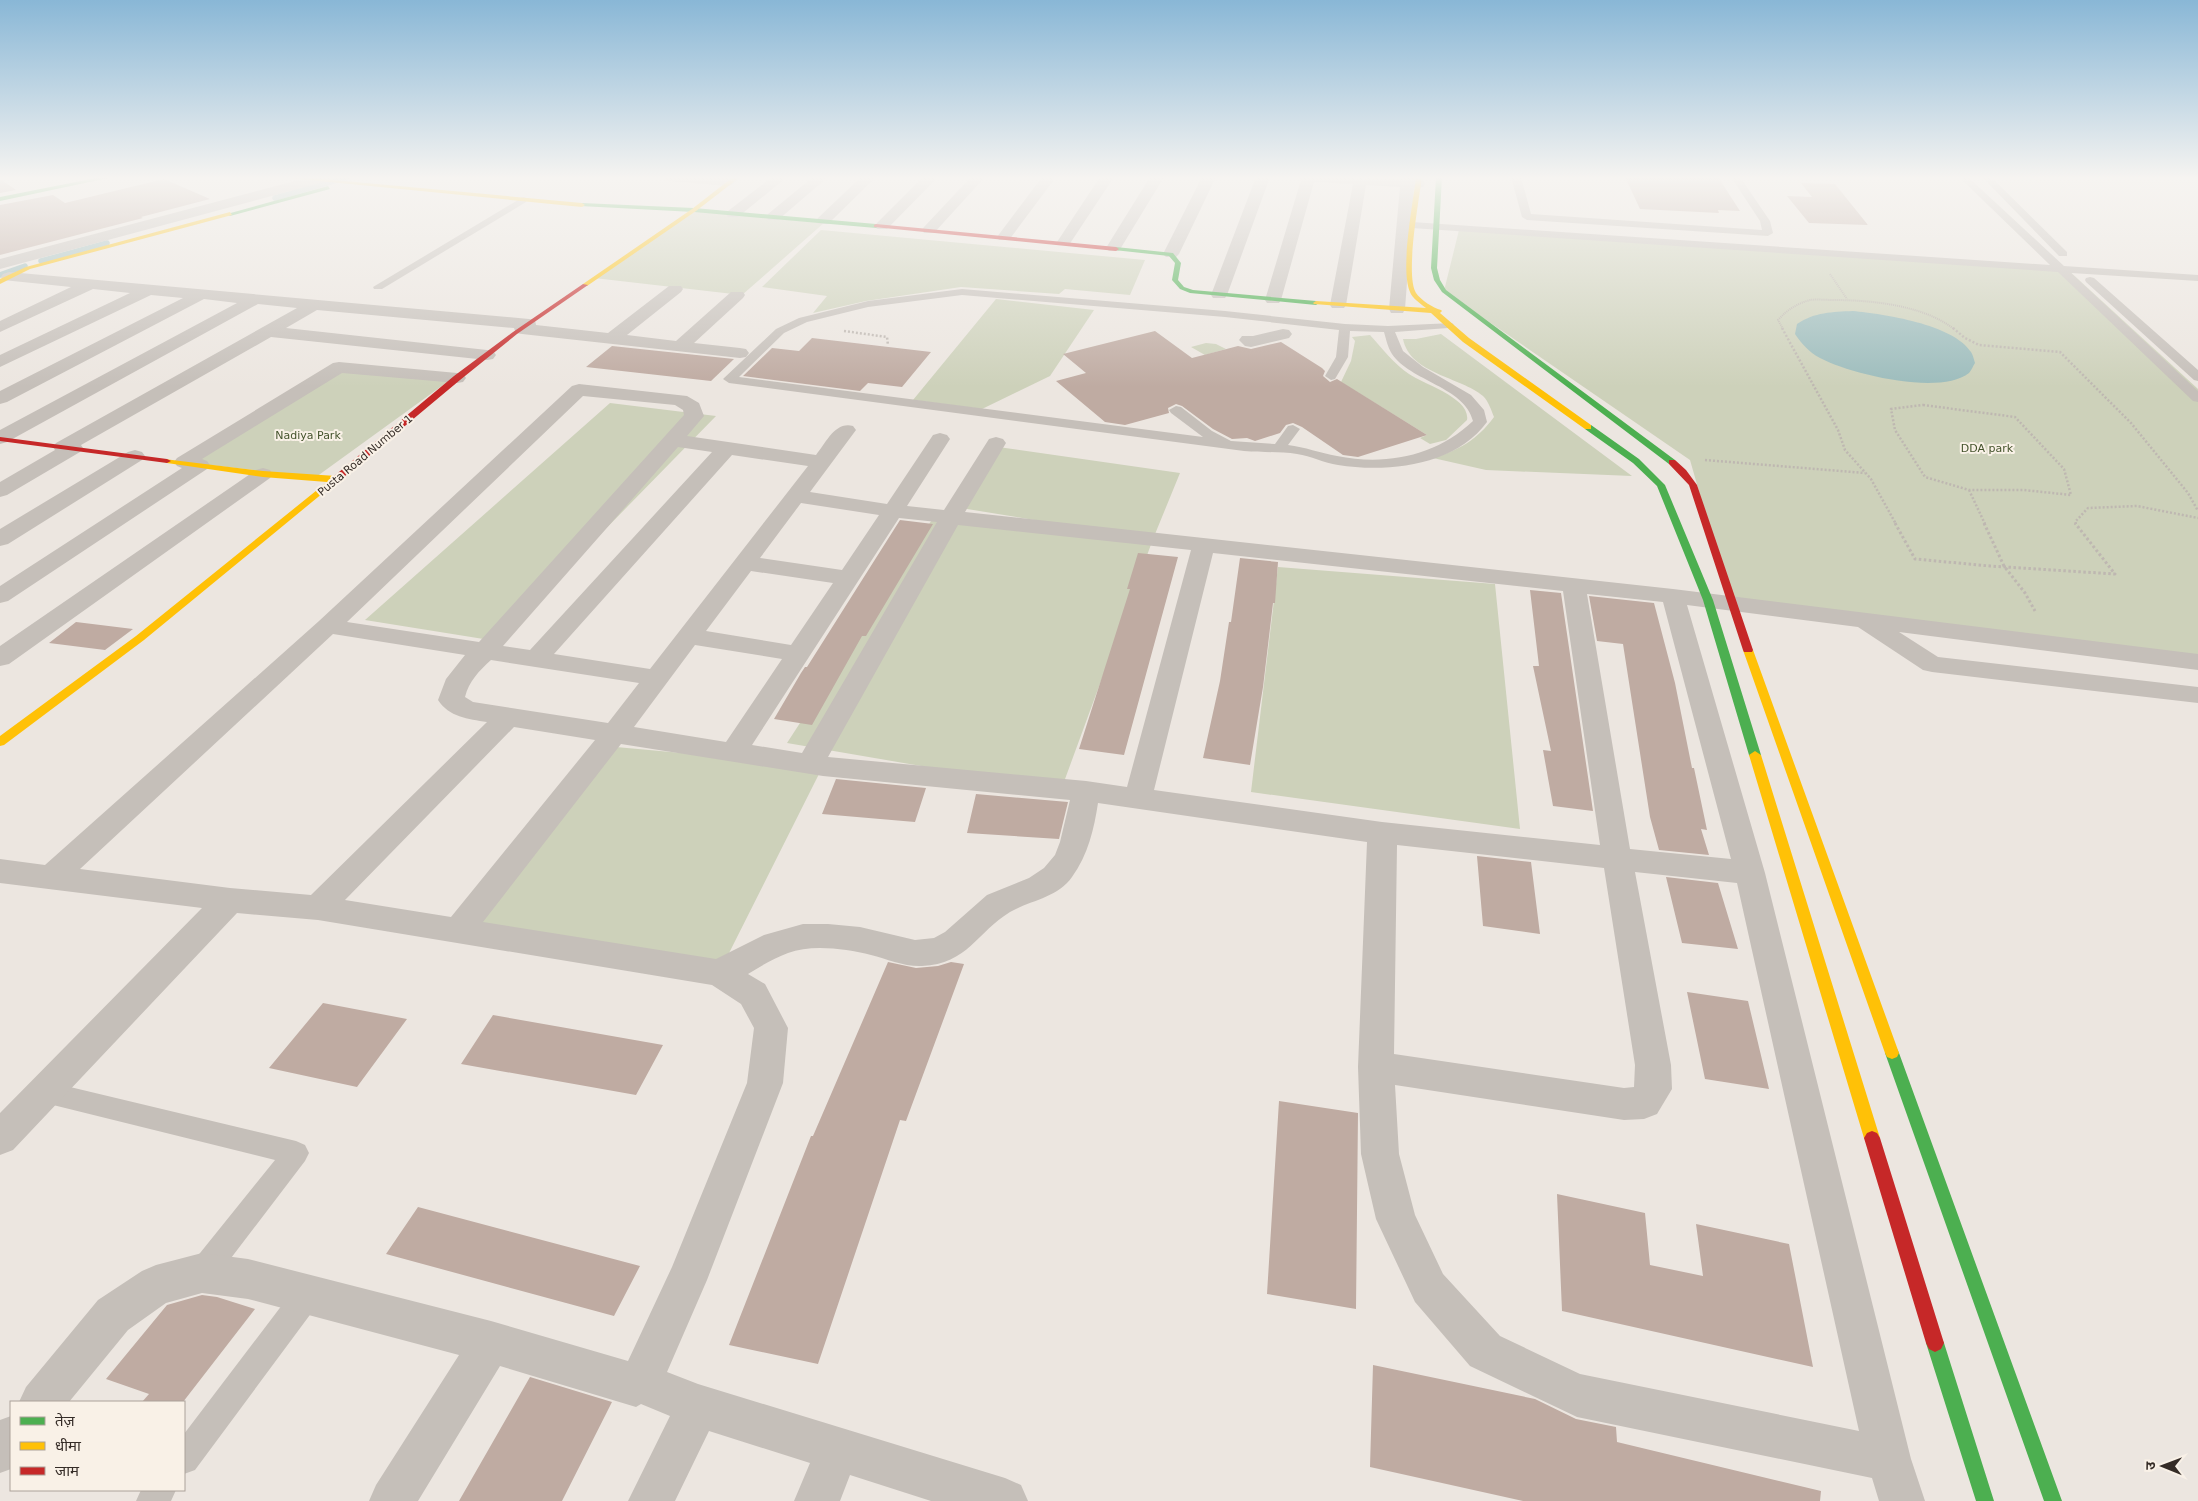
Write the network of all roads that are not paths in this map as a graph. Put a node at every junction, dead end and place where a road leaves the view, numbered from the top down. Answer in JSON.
{"nodes":[{"id":1,"x":97,"y":247,"type":"edge"},
{"id":2,"x":100,"y":247,"type":"edge"},
{"id":3,"x":444,"y":247,"type":"edge"},
{"id":4,"x":640,"y":247,"type":"edge"},
{"id":5,"x":1106,"y":247,"type":"edge"},
{"id":6,"x":1174,"y":247,"type":"edge"},
{"id":7,"x":1237,"y":247,"type":"edge"},
{"id":8,"x":1288,"y":247,"type":"edge"},
{"id":9,"x":1349,"y":247,"type":"edge"},
{"id":10,"x":1404,"y":247,"type":"edge"},
{"id":11,"x":1411,"y":247,"type":"edge"},
{"id":12,"x":1435,"y":247,"type":"edge"},
{"id":13,"x":1729,"y":247,"type":"edge"},
{"id":14,"x":1771,"y":247,"type":"edge"},
{"id":15,"x":2037,"y":247,"type":"edge"},
{"id":16,"x":2057,"y":247,"type":"edge"},
{"id":17,"x":1114,"y":248,"type":"joint"},
{"id":18,"x":1772,"y":250,"type":"junction"},
{"id":19,"x":1171,"y":254,"type":"junction"},
{"id":20,"x":2060,"y":269,"type":"junction"},
{"id":21,"x":2080,"y":270,"type":"junction"},
{"id":22,"x":3,"y":274,"type":"edge"},
{"id":23,"x":2198,"y":278,"type":"edge"},
{"id":24,"x":91,"y":285,"type":"junction"},
{"id":25,"x":378,"y":286,"type":"dead end"},
{"id":26,"x":675,"y":289,"type":"dead end"},
{"id":27,"x":148,"y":290,"type":"junction"},
{"id":28,"x":200,"y":295,"type":"junction"},
{"id":29,"x":737,"y":295,"type":"dead end"},
{"id":30,"x":1219,"y":295,"type":"junction"},
{"id":31,"x":254,"y":300,"type":"junction"},
{"id":32,"x":1273,"y":300,"type":"junction"},
{"id":33,"x":314,"y":305,"type":"junction"},
{"id":34,"x":1338,"y":305,"type":"junction"},
{"id":35,"x":1396,"y":309,"type":"junction"},
{"id":36,"x":1433,"y":311,"type":"junction"},
{"id":37,"x":1470,"y":312,"type":"junction"},
{"id":38,"x":1448,"y":325,"type":"junction"},
{"id":39,"x":0,"y":327,"type":"edge"},
{"id":40,"x":525,"y":327,"type":"junction"},
{"id":41,"x":1345,"y":327,"type":"junction"},
{"id":42,"x":1388,"y":329,"type":"junction"},
{"id":43,"x":266,"y":331,"type":"junction"},
{"id":44,"x":1283,"y":334,"type":"dead end"},
{"id":45,"x":612,"y":339,"type":"junction"},
{"id":46,"x":1248,"y":340,"type":"dead end"},
{"id":47,"x":679,"y":347,"type":"junction"},
{"id":48,"x":740,"y":354,"type":"dead end"},
{"id":49,"x":488,"y":355,"type":"junction"},
{"id":50,"x":0,"y":362,"type":"edge"},
{"id":51,"x":1331,"y":376,"type":"dead end"},
{"id":52,"x":2198,"y":377,"type":"edge"},
{"id":53,"x":457,"y":378,"type":"junction"},
{"id":54,"x":0,"y":398,"type":"edge"},
{"id":55,"x":2198,"y":398,"type":"edge"},
{"id":56,"x":1176,"y":410,"type":"dead end"},
{"id":57,"x":1293,"y":429,"type":"dead end"},
{"id":58,"x":846,"y":430,"type":"dead end"},
{"id":59,"x":0,"y":438,"type":"edge"},
{"id":60,"x":940,"y":439,"type":"dead end"},
{"id":61,"x":672,"y":440,"type":"junction"},
{"id":62,"x":996,"y":443,"type":"dead end"},
{"id":63,"x":1225,"y":444,"type":"junction"},
{"id":64,"x":68,"y":448,"type":"junction"},
{"id":65,"x":728,"y":448,"type":"junction"},
{"id":66,"x":1278,"y":449,"type":"junction"},
{"id":67,"x":135,"y":456,"type":"junction"},
{"id":68,"x":822,"y":462,"type":"junction"},
{"id":69,"x":192,"y":464,"type":"junction"},
{"id":70,"x":263,"y":474,"type":"junction"},
{"id":71,"x":335,"y":480,"type":"junction"},
{"id":72,"x":0,"y":491,"type":"edge"},
{"id":73,"x":796,"y":496,"type":"junction"},
{"id":74,"x":892,"y":511,"type":"junction"},
{"id":75,"x":951,"y":517,"type":"junction"},
{"id":76,"x":0,"y":538,"type":"edge"},
{"id":77,"x":1204,"y":545,"type":"junction"},
{"id":78,"x":745,"y":563,"type":"junction"},
{"id":79,"x":848,"y":578,"type":"junction"},
{"id":80,"x":1574,"y":585,"type":"junction"},
{"id":81,"x":0,"y":596,"type":"edge"},
{"id":82,"x":1673,"y":596,"type":"junction"},
{"id":83,"x":1720,"y":602,"type":"junction"},
{"id":84,"x":1862,"y":619,"type":"junction"},
{"id":85,"x":328,"y":626,"type":"junction"},
{"id":86,"x":689,"y":636,"type":"junction"},
{"id":87,"x":484,"y":652,"type":"junction"},
{"id":88,"x":798,"y":654,"type":"junction"},
{"id":89,"x":0,"y":658,"type":"edge"},
{"id":90,"x":536,"y":659,"type":"junction"},
{"id":91,"x":2198,"y":662,"type":"edge"},
{"id":92,"x":657,"y":678,"type":"junction"},
{"id":93,"x":2198,"y":695,"type":"edge"},
{"id":94,"x":508,"y":717,"type":"junction"},
{"id":95,"x":614,"y":734,"type":"junction"},
{"id":96,"x":0,"y":742,"type":"edge"},
{"id":97,"x":734,"y":753,"type":"junction"},
{"id":98,"x":810,"y":764,"type":"junction"},
{"id":99,"x":1086,"y":791,"type":"junction"},
{"id":100,"x":1138,"y":798,"type":"junction"},
{"id":101,"x":1382,"y":833,"type":"junction"},
{"id":102,"x":1617,"y":858,"type":"junction"},
{"id":103,"x":0,"y":871,"type":"edge"},
{"id":104,"x":1750,"y":873,"type":"junction"},
{"id":105,"x":51,"y":878,"type":"junction"},
{"id":106,"x":230,"y":900,"type":"junction"},
{"id":107,"x":318,"y":908,"type":"junction"},
{"id":108,"x":459,"y":930,"type":"junction"},
{"id":109,"x":720,"y":974,"type":"junction"},
{"id":110,"x":1376,"y":1067,"type":"junction"},
{"id":111,"x":45,"y":1092,"type":"junction"},
{"id":112,"x":0,"y":1138,"type":"edge"},
{"id":113,"x":202,"y":1273,"type":"junction"},
{"id":114,"x":308,"y":1294,"type":"junction"},
{"id":115,"x":490,"y":1342,"type":"junction"},
{"id":116,"x":639,"y":1382,"type":"junction"},
{"id":117,"x":42,"y":1401,"type":"edge"},
{"id":118,"x":698,"y":1406,"type":"junction"},
{"id":119,"x":10,"y":1439,"type":"edge"},
{"id":120,"x":838,"y":1448,"type":"junction"},
{"id":121,"x":0,"y":1451,"type":"edge"},
{"id":122,"x":185,"y":1458,"type":"edge"},
{"id":123,"x":1888,"y":1459,"type":"junction"},
{"id":124,"x":943,"y":1492,"type":"edge"},
{"id":125,"x":392,"y":1501,"type":"edge"},
{"id":126,"x":651,"y":1501,"type":"edge"},
{"id":127,"x":817,"y":1501,"type":"edge"},
{"id":128,"x":1005,"y":1501,"type":"edge"},
{"id":129,"x":1902,"y":1501,"type":"edge"},
{"id":130,"x":1985,"y":1501,"type":"edge"},
{"id":131,"x":2053,"y":1501,"type":"edge"}],
"edges":[{"from":1,"to":22,"type":"street"},
{"from":2,"to":22,"type":"street"},
{"from":3,"to":25,"type":"lane"},
{"from":4,"to":40,"type":"street","name":"Pusta Road Number 1"},
{"from":5,"to":17,"type":"street"},
{"from":6,"to":19,"type":"street"},
{"from":7,"to":30,"type":"street"},
{"from":8,"to":32,"type":"street"},
{"from":9,"to":34,"type":"street"},
{"from":10,"to":35,"type":"street"},
{"from":11,"to":36,"type":"street"},
{"from":12,"to":37,"type":"street"},
{"from":13,"to":18,"type":"lane"},
{"from":14,"to":18,"type":"lane"},
{"from":15,"to":20,"type":"lane"},
{"from":16,"to":21,"type":"lane"},
{"from":17,"to":19,"type":"street"},
{"from":18,"to":20,"type":"lane"},
{"from":19,"to":30,"type":"street"},
{"from":20,"to":21,"type":"lane"},
{"from":20,"to":55,"type":"lane"},
{"from":21,"to":23,"type":"lane"},
{"from":21,"to":52,"type":"lane"},
{"from":22,"to":24,"type":"street"},
{"from":24,"to":27,"type":"street"},
{"from":24,"to":39,"type":"street"},
{"from":26,"to":45,"type":"street"},
{"from":27,"to":28,"type":"street"},
{"from":27,"to":50,"type":"street"},
{"from":28,"to":31,"type":"street"},
{"from":28,"to":54,"type":"street"},
{"from":29,"to":47,"type":"street"},
{"from":30,"to":32,"type":"street"},
{"from":31,"to":33,"type":"street"},
{"from":31,"to":59,"type":"street"},
{"from":32,"to":34,"type":"street"},
{"from":33,"to":40,"type":"street"},
{"from":33,"to":43,"type":"street"},
{"from":34,"to":35,"type":"street"},
{"from":35,"to":36,"type":"street"},
{"from":36,"to":37,"type":"street"},
{"from":36,"to":38,"type":"street"},
{"from":37,"to":83,"type":"street"},
{"from":38,"to":42,"type":"lane"},
{"from":38,"to":83,"type":"street"},
{"from":40,"to":45,"type":"street"},
{"from":40,"to":49,"type":"street","name":"Pusta Road Number 1"},
{"from":41,"to":42,"type":"lane"},
{"from":41,"to":51,"type":"lane"},
{"from":41,"to":63,"type":"lane"},
{"from":42,"to":66,"type":"lane"},
{"from":43,"to":49,"type":"street"},
{"from":43,"to":64,"type":"street"},
{"from":44,"to":46,"type":"street"},
{"from":45,"to":47,"type":"street"},
{"from":47,"to":48,"type":"street"},
{"from":49,"to":53,"type":"street","name":"Pusta Road Number 1"},
{"from":53,"to":69,"type":"street"},
{"from":53,"to":71,"type":"street","name":"Pusta Road Number 1"},
{"from":56,"to":63,"type":"lane"},
{"from":57,"to":66,"type":"lane"},
{"from":58,"to":68,"type":"street"},
{"from":59,"to":64,"type":"street"},
{"from":60,"to":74,"type":"street"},
{"from":61,"to":65,"type":"street"},
{"from":61,"to":85,"type":"street"},
{"from":61,"to":87,"type":"street"},
{"from":62,"to":75,"type":"street"},
{"from":63,"to":66,"type":"lane"},
{"from":64,"to":67,"type":"street"},
{"from":64,"to":72,"type":"street"},
{"from":65,"to":68,"type":"street"},
{"from":65,"to":90,"type":"street"},
{"from":67,"to":69,"type":"street"},
{"from":67,"to":76,"type":"street"},
{"from":68,"to":73,"type":"street"},
{"from":69,"to":70,"type":"street"},
{"from":69,"to":81,"type":"street"},
{"from":70,"to":71,"type":"street"},
{"from":70,"to":89,"type":"street"},
{"from":71,"to":96,"type":"street","name":"Pusta Road Number 1"},
{"from":73,"to":74,"type":"street"},
{"from":73,"to":78,"type":"street"},
{"from":74,"to":75,"type":"street"},
{"from":74,"to":79,"type":"street"},
{"from":75,"to":77,"type":"street"},
{"from":75,"to":98,"type":"street"},
{"from":77,"to":80,"type":"street"},
{"from":77,"to":100,"type":"street"},
{"from":78,"to":79,"type":"street"},
{"from":78,"to":86,"type":"street"},
{"from":79,"to":88,"type":"street"},
{"from":80,"to":82,"type":"street"},
{"from":80,"to":102,"type":"street"},
{"from":82,"to":83,"type":"street"},
{"from":82,"to":104,"type":"street"},
{"from":83,"to":84,"type":"street"},
{"from":83,"to":130,"type":"street"},
{"from":83,"to":131,"type":"street"},
{"from":84,"to":91,"type":"street"},
{"from":84,"to":93,"type":"street"},
{"from":85,"to":87,"type":"street"},
{"from":85,"to":105,"type":"street"},
{"from":86,"to":88,"type":"street"},
{"from":86,"to":92,"type":"street"},
{"from":87,"to":90,"type":"street"},
{"from":87,"to":94,"type":"street"},
{"from":88,"to":97,"type":"street"},
{"from":90,"to":92,"type":"street"},
{"from":92,"to":95,"type":"street"},
{"from":94,"to":95,"type":"street"},
{"from":94,"to":107,"type":"street"},
{"from":95,"to":97,"type":"street"},
{"from":95,"to":108,"type":"street"},
{"from":97,"to":98,"type":"street"},
{"from":98,"to":99,"type":"street"},
{"from":99,"to":100,"type":"street"},
{"from":99,"to":109,"type":"street"},
{"from":100,"to":101,"type":"street"},
{"from":101,"to":102,"type":"street"},
{"from":101,"to":110,"type":"street"},
{"from":102,"to":104,"type":"street"},
{"from":102,"to":110,"type":"street"},
{"from":103,"to":105,"type":"street"},
{"from":104,"to":123,"type":"street"},
{"from":105,"to":106,"type":"street"},
{"from":106,"to":107,"type":"street"},
{"from":106,"to":111,"type":"street"},
{"from":107,"to":108,"type":"street"},
{"from":108,"to":109,"type":"street"},
{"from":109,"to":116,"type":"street"},
{"from":110,"to":123,"type":"street"},
{"from":111,"to":112,"type":"street"},
{"from":111,"to":113,"type":"lane"},
{"from":113,"to":114,"type":"street"},
{"from":113,"to":117,"type":"street"},
{"from":114,"to":115,"type":"street"},
{"from":114,"to":122,"type":"lane"},
{"from":115,"to":116,"type":"street"},
{"from":115,"to":125,"type":"street"},
{"from":116,"to":118,"type":"street"},
{"from":118,"to":120,"type":"street"},
{"from":118,"to":126,"type":"street"},
{"from":119,"to":121,"type":"street"},
{"from":120,"to":124,"type":"street"},
{"from":120,"to":127,"type":"street"},
{"from":123,"to":129,"type":"street"},
{"from":124,"to":128,"type":"street"}]}
